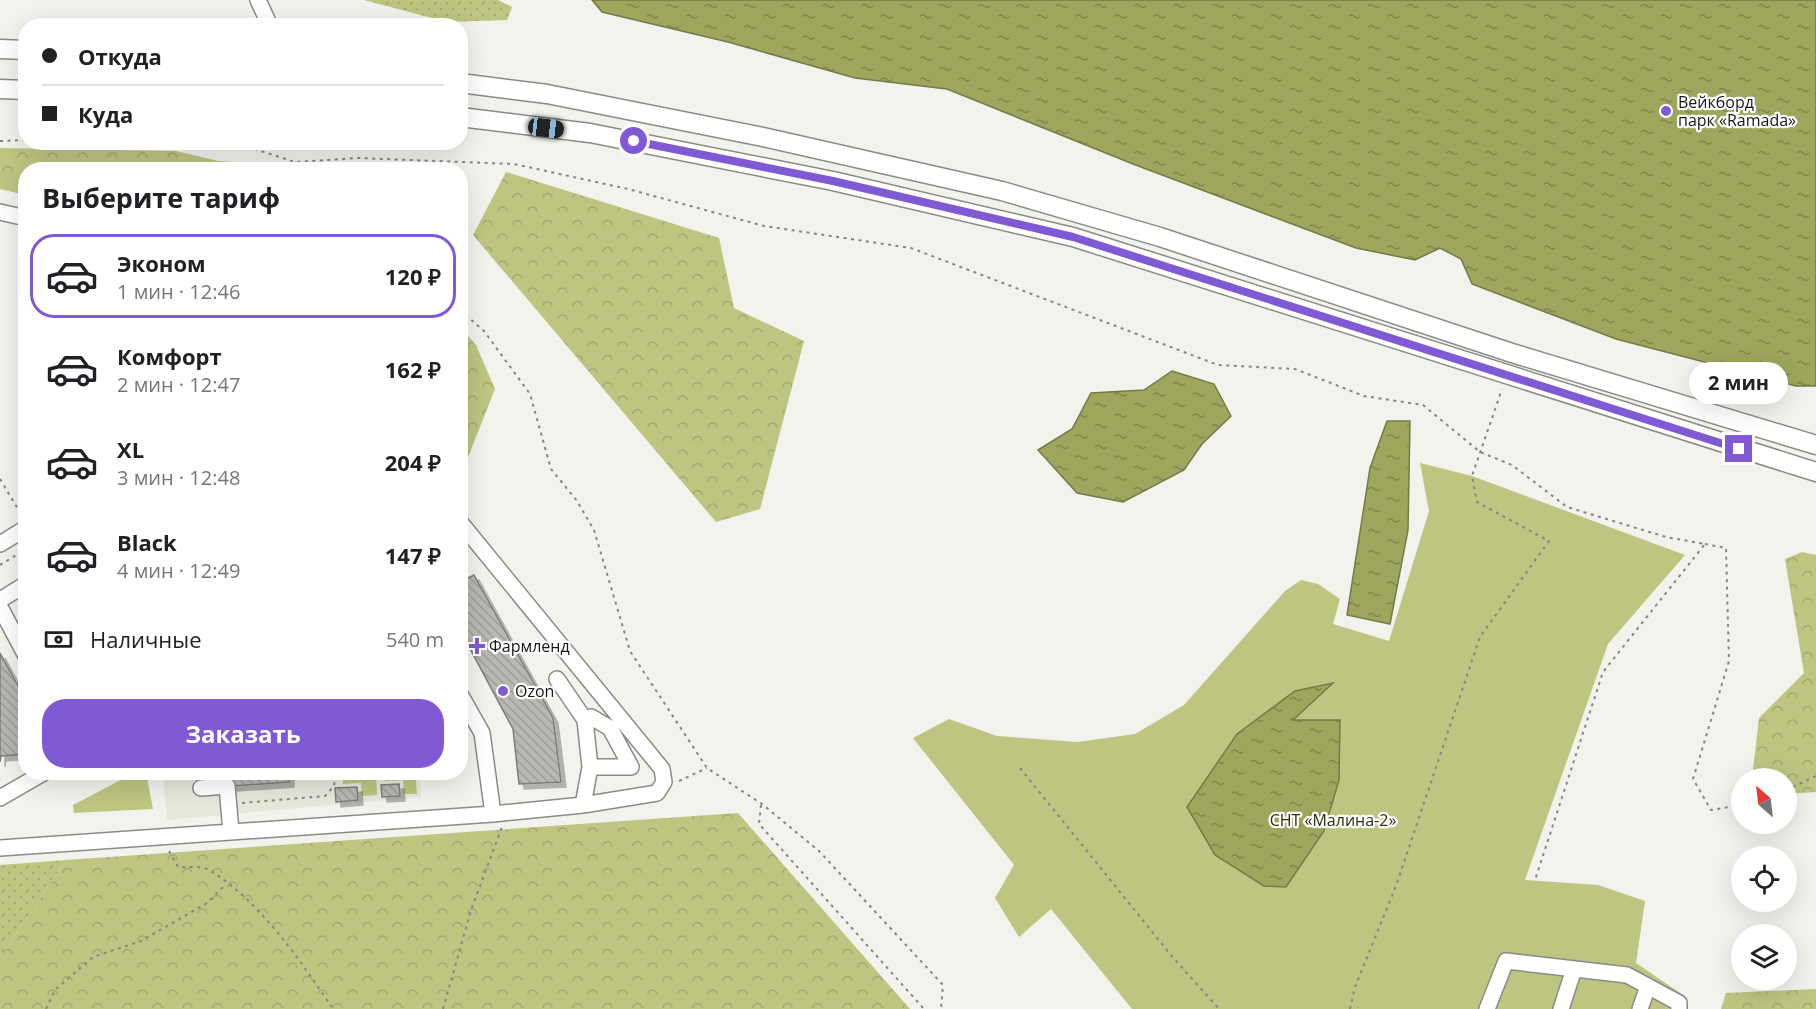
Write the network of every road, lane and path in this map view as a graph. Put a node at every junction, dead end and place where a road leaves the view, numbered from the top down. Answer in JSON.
{"nodes":[{"id":1,"x":258,"y":0,"type":"edge"},
{"id":2,"x":266,"y":18,"type":"edge"},
{"id":3,"x":0,"y":49,"type":"edge"},
{"id":4,"x":18,"y":50,"type":"edge"},
{"id":5,"x":468,"y":84,"type":"edge"},
{"id":6,"x":0,"y":89,"type":"edge"},
{"id":7,"x":18,"y":90,"type":"edge"},
{"id":8,"x":468,"y":118,"type":"edge"},
{"id":9,"x":0,"y":141,"type":"edge"},
{"id":10,"x":18,"y":141,"type":"edge"},
{"id":11,"x":258,"y":150,"type":"edge"},
{"id":12,"x":296,"y":162,"type":"joint"},
{"id":13,"x":416,"y":162,"type":"edge"},
{"id":14,"x":468,"y":163,"type":"edge"},
{"id":15,"x":0,"y":213,"type":"edge"},
{"id":16,"x":18,"y":216,"type":"edge"},
{"id":17,"x":468,"y":317,"type":"edge"},
{"id":18,"x":1506,"y":375,"type":"junction"},
{"id":19,"x":1816,"y":445,"type":"edge"},
{"id":20,"x":1480,"y":452,"type":"junction"},
{"id":21,"x":1816,"y":472,"type":"edge"},
{"id":22,"x":0,"y":479,"type":"edge"},
{"id":23,"x":18,"y":511,"type":"edge"},
{"id":24,"x":18,"y":528,"type":"edge"},
{"id":25,"x":468,"y":532,"type":"edge"},
{"id":26,"x":0,"y":544,"type":"edge"},
{"id":27,"x":1705,"y":544,"type":"junction"},
{"id":28,"x":18,"y":554,"type":"edge"},
{"id":29,"x":0,"y":565,"type":"edge"},
{"id":30,"x":18,"y":589,"type":"edge"},
{"id":31,"x":0,"y":600,"type":"edge"},
{"id":32,"x":0,"y":607,"type":"edge"},
{"id":33,"x":18,"y":641,"type":"edge"},
{"id":34,"x":556,"y":679,"type":"dead end"},
{"id":35,"x":468,"y":708,"type":"edge"},
{"id":36,"x":585,"y":720,"type":"junction"},
{"id":37,"x":590,"y":767,"type":"junction"},
{"id":38,"x":706,"y":768,"type":"junction"},
{"id":39,"x":1020,"y":768,"type":"dead end"},
{"id":40,"x":1816,"y":776,"type":"edge"},
{"id":41,"x":31,"y":780,"type":"edge"},
{"id":42,"x":335,"y":780,"type":"edge"},
{"id":43,"x":1797,"y":785,"type":"edge"},
{"id":44,"x":201,"y":789,"type":"dead end"},
{"id":45,"x":657,"y":793,"type":"junction"},
{"id":46,"x":0,"y":798,"type":"edge"},
{"id":47,"x":233,"y":804,"type":"dead end"},
{"id":48,"x":762,"y":804,"type":"junction"},
{"id":49,"x":583,"y":805,"type":"junction"},
{"id":50,"x":1731,"y":807,"type":"edge"},
{"id":51,"x":500,"y":814,"type":"junction"},
{"id":52,"x":231,"y":832,"type":"junction"},
{"id":53,"x":0,"y":848,"type":"edge"},
{"id":54,"x":177,"y":867,"type":"dead end"},
{"id":55,"x":1534,"y":880,"type":"dead end"},
{"id":56,"x":226,"y":884,"type":"junction"},
{"id":57,"x":1574,"y":969,"type":"junction"},
{"id":58,"x":1648,"y":986,"type":"junction"},
{"id":59,"x":46,"y":1009,"type":"edge"},
{"id":60,"x":336,"y":1009,"type":"edge"},
{"id":61,"x":443,"y":1009,"type":"edge"},
{"id":62,"x":924,"y":1009,"type":"edge"},
{"id":63,"x":940,"y":1009,"type":"edge"},
{"id":64,"x":1219,"y":1009,"type":"edge"},
{"id":65,"x":1350,"y":1009,"type":"edge"},
{"id":66,"x":1487,"y":1009,"type":"edge"},
{"id":67,"x":1562,"y":1009,"type":"edge"},
{"id":68,"x":1640,"y":1009,"type":"edge"},
{"id":69,"x":1680,"y":1009,"type":"edge"}],
"edges":[{"from":1,"to":2,"type":"street"},
{"from":3,"to":4,"type":"main road"},
{"from":5,"to":19,"type":"main road"},
{"from":6,"to":7,"type":"main road"},
{"from":8,"to":18,"type":"main road"},
{"from":9,"to":10,"type":"path"},
{"from":11,"to":12,"type":"path"},
{"from":12,"to":13,"type":"path"},
{"from":14,"to":20,"type":"path"},
{"from":15,"to":16,"type":"street"},
{"from":17,"to":38,"type":"path"},
{"from":18,"to":20,"type":"path"},
{"from":18,"to":21,"type":"main road"},
{"from":20,"to":27,"type":"path"},
{"from":20,"to":65,"type":"path"},
{"from":22,"to":23,"type":"path"},
{"from":24,"to":26,"type":"street"},
{"from":25,"to":45,"type":"street"},
{"from":27,"to":50,"type":"path"},
{"from":27,"to":55,"type":"path"},
{"from":28,"to":29,"type":"path"},
{"from":30,"to":31,"type":"street"},
{"from":32,"to":33,"type":"street"},
{"from":34,"to":36,"type":"street"},
{"from":35,"to":51,"type":"street"},
{"from":36,"to":37,"type":"street"},
{"from":36,"to":37,"type":"street"},
{"from":37,"to":49,"type":"street"},
{"from":38,"to":45,"type":"path"},
{"from":38,"to":48,"type":"path"},
{"from":39,"to":64,"type":"path"},
{"from":40,"to":43,"type":"path"},
{"from":41,"to":46,"type":"street"},
{"from":42,"to":47,"type":"path"},
{"from":44,"to":52,"type":"street"},
{"from":45,"to":49,"type":"street"},
{"from":48,"to":62,"type":"path"},
{"from":48,"to":63,"type":"path"},
{"from":49,"to":51,"type":"street"},
{"from":51,"to":52,"type":"street"},
{"from":51,"to":61,"type":"path"},
{"from":52,"to":53,"type":"street"},
{"from":54,"to":56,"type":"path"},
{"from":56,"to":59,"type":"path"},
{"from":56,"to":60,"type":"path"},
{"from":57,"to":58,"type":"street"},
{"from":57,"to":66,"type":"street"},
{"from":57,"to":67,"type":"street"},
{"from":58,"to":68,"type":"street"},
{"from":58,"to":69,"type":"street"}]}
